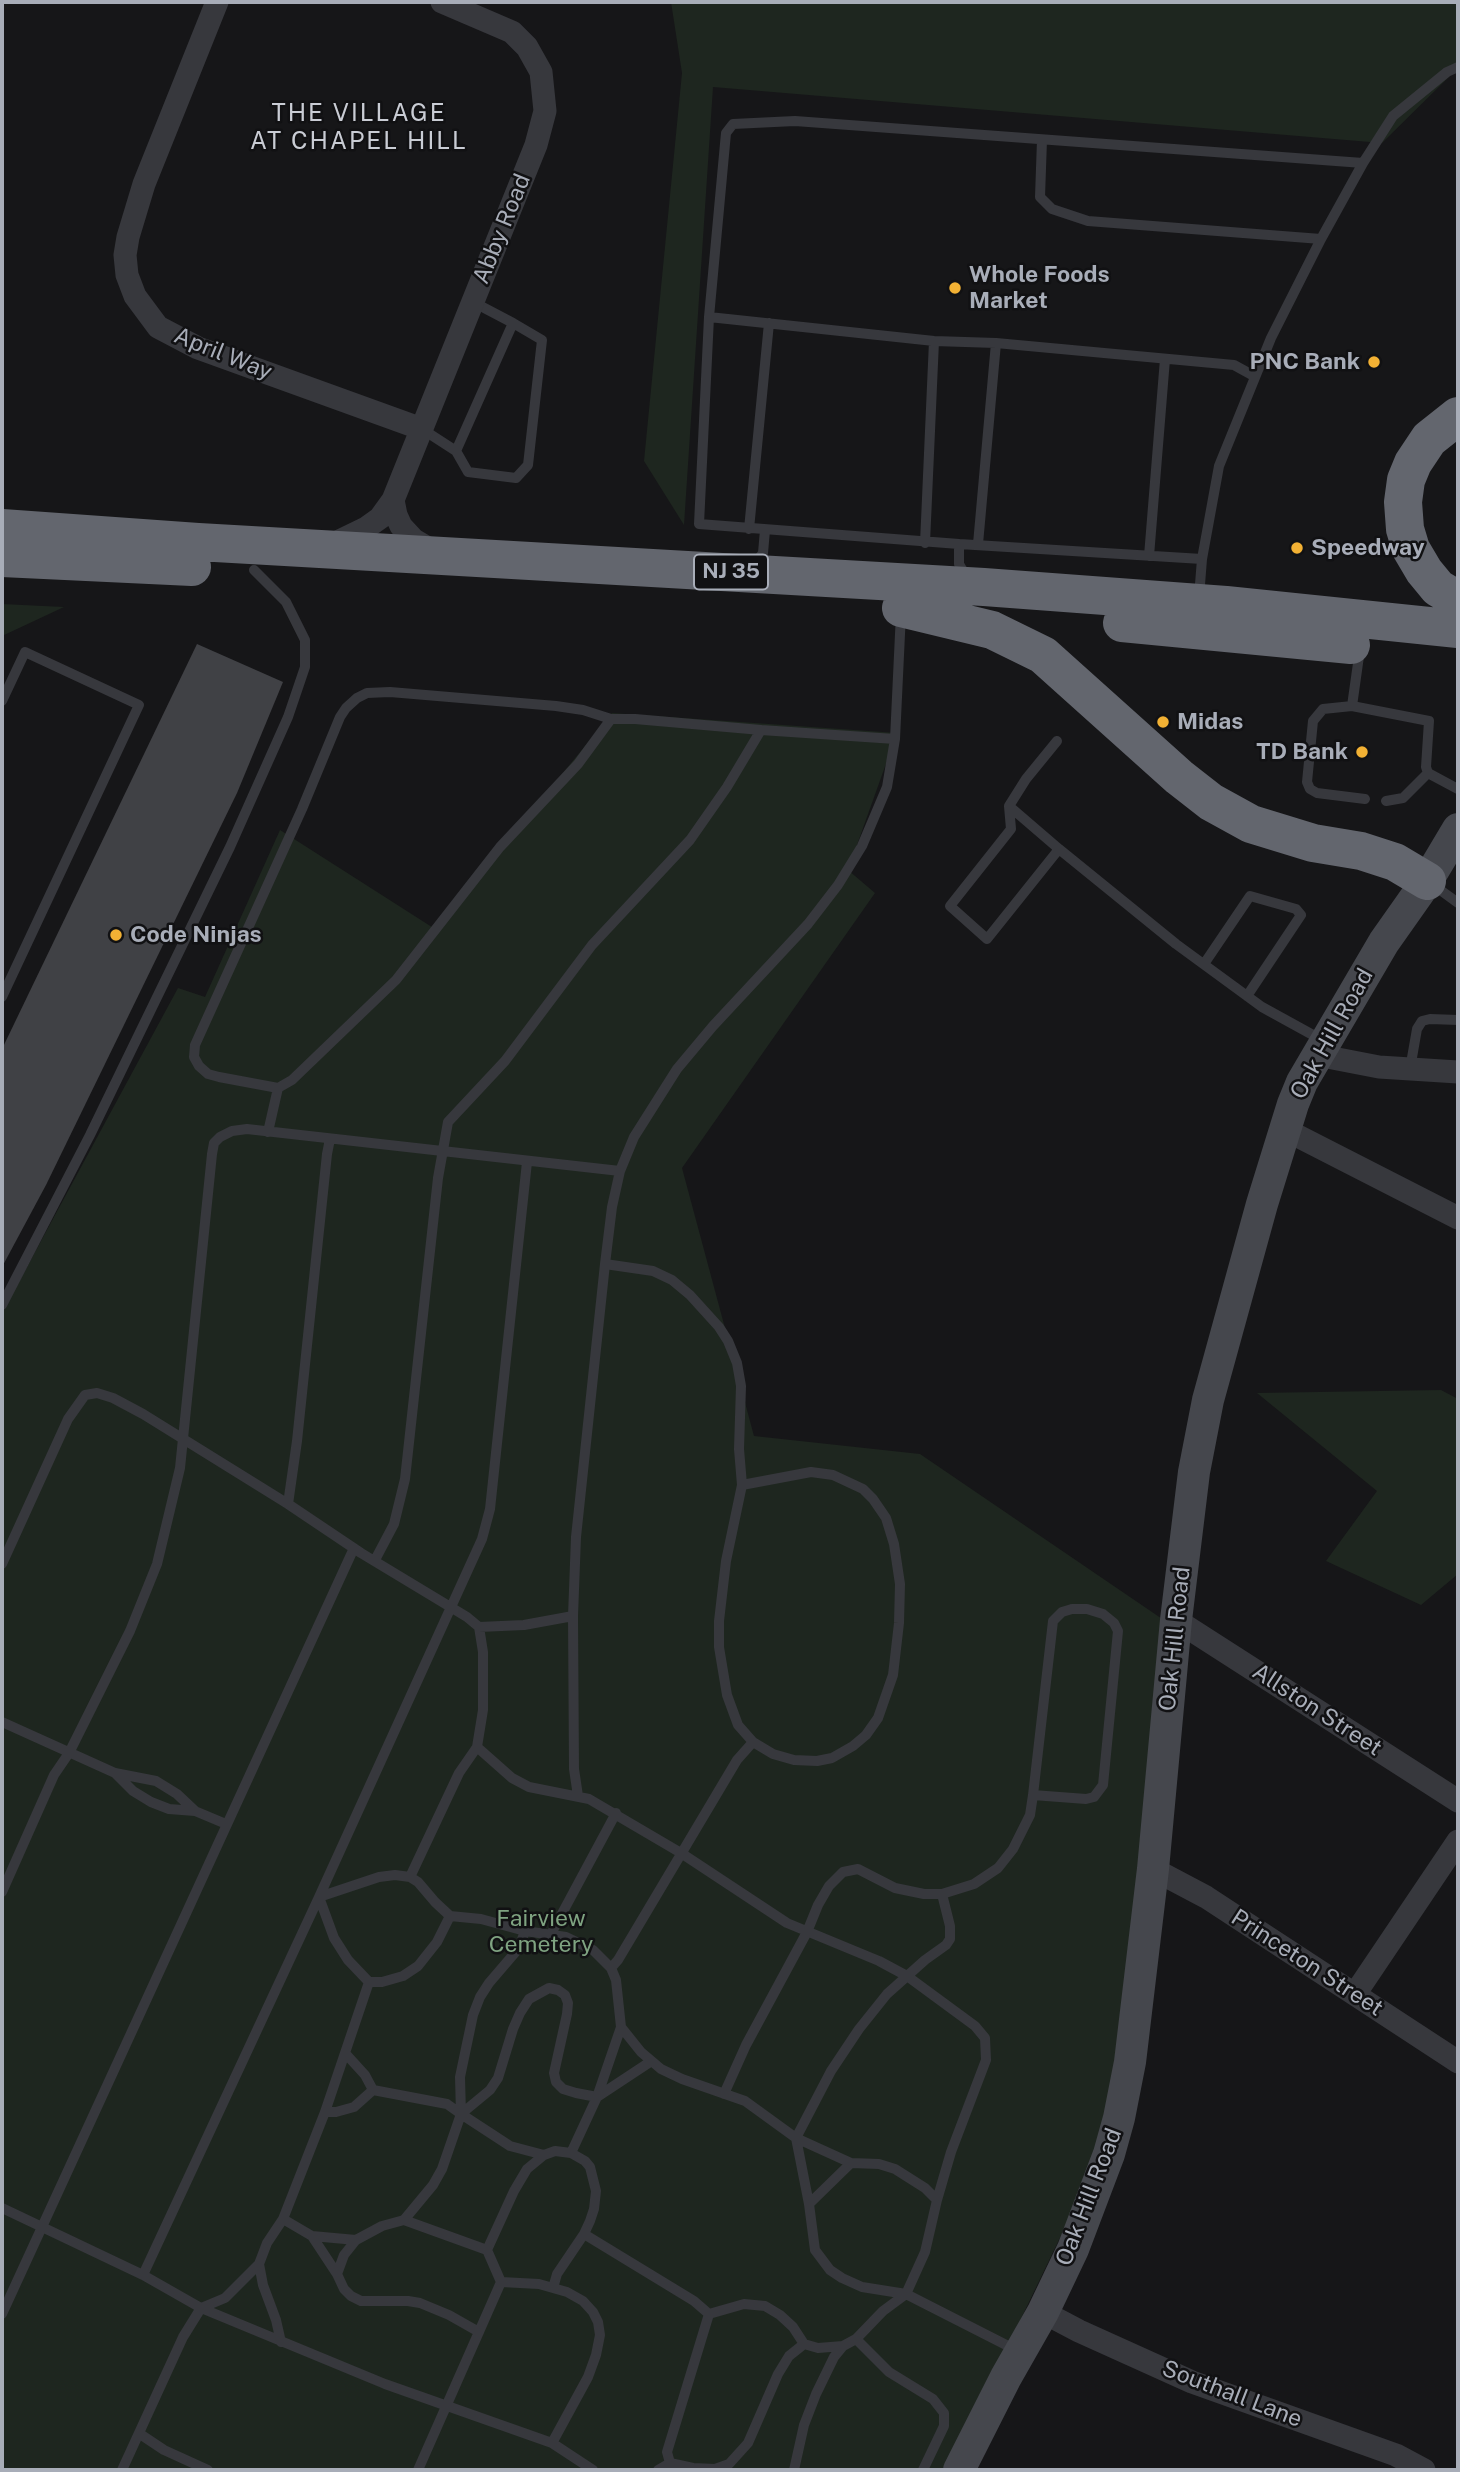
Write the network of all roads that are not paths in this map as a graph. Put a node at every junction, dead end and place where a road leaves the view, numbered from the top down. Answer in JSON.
{"nodes":[{"id":1,"x":217,"y":2,"type":"edge"},
{"id":2,"x":442,"y":2,"type":"edge"},
{"id":3,"x":1458,"y":67,"type":"edge"},
{"id":4,"x":1042,"y":140,"type":"junction"},
{"id":5,"x":1363,"y":163,"type":"junction"},
{"id":6,"x":1321,"y":239,"type":"junction"},
{"id":7,"x":473,"y":302,"type":"junction"},
{"id":8,"x":709,"y":317,"type":"junction"},
{"id":9,"x":513,"y":323,"type":"junction"},
{"id":10,"x":769,"y":323,"type":"junction"},
{"id":11,"x":934,"y":341,"type":"junction"},
{"id":12,"x":996,"y":344,"type":"junction"},
{"id":13,"x":1165,"y":359,"type":"junction"},
{"id":14,"x":1254,"y":376,"type":"junction"},
{"id":15,"x":1458,"y":416,"type":"edge"},
{"id":16,"x":422,"y":429,"type":"junction"},
{"id":17,"x":457,"y":451,"type":"junction"},
{"id":18,"x":393,"y":500,"type":"junction"},
{"id":19,"x":749,"y":529,"type":"junction"},
{"id":20,"x":765,"y":530,"type":"junction"},
{"id":21,"x":925,"y":543,"type":"junction"},
{"id":22,"x":959,"y":544,"type":"junction"},
{"id":23,"x":978,"y":544,"type":"junction"},
{"id":24,"x":322,"y":549,"type":"junction"},
{"id":25,"x":5,"y":553,"type":"edge"},
{"id":26,"x":442,"y":556,"type":"junction"},
{"id":27,"x":1149,"y":556,"type":"junction"},
{"id":28,"x":1202,"y":559,"type":"junction"},
{"id":29,"x":764,"y":567,"type":"junction"},
{"id":30,"x":254,"y":570,"type":"junction"},
{"id":31,"x":959,"y":578,"type":"junction"},
{"id":32,"x":1458,"y":600,"type":"edge"},
{"id":33,"x":1199,"y":603,"type":"junction"},
{"id":34,"x":901,"y":608,"type":"junction"},
{"id":35,"x":1458,"y":629,"type":"edge"},
{"id":36,"x":1361,"y":646,"type":"junction"},
{"id":37,"x":1458,"y":656,"type":"edge"},
{"id":38,"x":2,"y":701,"type":"edge"},
{"id":39,"x":1352,"y":706,"type":"junction"},
{"id":40,"x":611,"y":719,"type":"junction"},
{"id":41,"x":761,"y":730,"type":"junction"},
{"id":42,"x":895,"y":739,"type":"junction"},
{"id":43,"x":1057,"y":741,"type":"dead end"},
{"id":44,"x":1428,"y":773,"type":"junction"},
{"id":45,"x":1458,"y":789,"type":"edge"},
{"id":46,"x":1365,"y":799,"type":"dead end"},
{"id":47,"x":1386,"y":801,"type":"dead end"},
{"id":48,"x":1009,"y":806,"type":"junction"},
{"id":49,"x":1458,"y":829,"type":"edge"},
{"id":50,"x":1059,"y":849,"type":"junction"},
{"id":51,"x":1427,"y":881,"type":"junction"},
{"id":52,"x":1458,"y":902,"type":"edge"},
{"id":53,"x":1204,"y":964,"type":"junction"},
{"id":54,"x":1247,"y":996,"type":"junction"},
{"id":55,"x":2,"y":997,"type":"edge"},
{"id":56,"x":1458,"y":1020,"type":"edge"},
{"id":57,"x":1321,"y":1048,"type":"junction"},
{"id":58,"x":1410,"y":1069,"type":"junction"},
{"id":59,"x":1458,"y":1072,"type":"edge"},
{"id":60,"x":278,"y":1088,"type":"junction"},
{"id":61,"x":1284,"y":1129,"type":"junction"},
{"id":62,"x":268,"y":1132,"type":"junction"},
{"id":63,"x":330,"y":1139,"type":"junction"},
{"id":64,"x":444,"y":1152,"type":"junction"},
{"id":65,"x":527,"y":1162,"type":"junction"},
{"id":66,"x":620,"y":1171,"type":"junction"},
{"id":67,"x":1458,"y":1218,"type":"edge"},
{"id":68,"x":605,"y":1264,"type":"junction"},
{"id":69,"x":2,"y":1305,"type":"edge"},
{"id":70,"x":183,"y":1439,"type":"junction"},
{"id":71,"x":742,"y":1485,"type":"junction"},
{"id":72,"x":288,"y":1504,"type":"junction"},
{"id":73,"x":354,"y":1548,"type":"junction"},
{"id":74,"x":375,"y":1560,"type":"junction"},
{"id":75,"x":2,"y":1564,"type":"edge"},
{"id":76,"x":451,"y":1608,"type":"junction"},
{"id":77,"x":573,"y":1616,"type":"junction"},
{"id":78,"x":1176,"y":1620,"type":"junction"},
{"id":79,"x":479,"y":1627,"type":"junction"},
{"id":80,"x":2,"y":1722,"type":"edge"},
{"id":81,"x":753,"y":1741,"type":"junction"},
{"id":82,"x":477,"y":1747,"type":"junction"},
{"id":83,"x":69,"y":1753,"type":"junction"},
{"id":84,"x":115,"y":1773,"type":"junction"},
{"id":85,"x":1033,"y":1795,"type":"junction"},
{"id":86,"x":578,"y":1796,"type":"junction"},
{"id":87,"x":1458,"y":1801,"type":"edge"},
{"id":88,"x":195,"y":1811,"type":"junction"},
{"id":89,"x":616,"y":1813,"type":"junction"},
{"id":90,"x":226,"y":1824,"type":"junction"},
{"id":91,"x":1458,"y":1841,"type":"edge"},
{"id":92,"x":681,"y":1853,"type":"junction"},
{"id":93,"x":1153,"y":1869,"type":"junction"},
{"id":94,"x":410,"y":1877,"type":"junction"},
{"id":95,"x":2,"y":1892,"type":"edge"},
{"id":96,"x":942,"y":1894,"type":"junction"},
{"id":97,"x":319,"y":1897,"type":"junction"},
{"id":98,"x":450,"y":1916,"type":"junction"},
{"id":99,"x":525,"y":1931,"type":"junction"},
{"id":100,"x":807,"y":1932,"type":"junction"},
{"id":101,"x":551,"y":1934,"type":"junction"},
{"id":102,"x":611,"y":1968,"type":"junction"},
{"id":103,"x":907,"y":1976,"type":"junction"},
{"id":104,"x":369,"y":1982,"type":"junction"},
{"id":105,"x":1354,"y":1994,"type":"junction"},
{"id":106,"x":621,"y":2026,"type":"junction"},
{"id":107,"x":345,"y":2053,"type":"junction"},
{"id":108,"x":650,"y":2062,"type":"junction"},
{"id":109,"x":1458,"y":2062,"type":"edge"},
{"id":110,"x":373,"y":2090,"type":"junction"},
{"id":111,"x":724,"y":2094,"type":"junction"},
{"id":112,"x":597,"y":2097,"type":"junction"},
{"id":113,"x":325,"y":2112,"type":"junction"},
{"id":114,"x":461,"y":2114,"type":"junction"},
{"id":115,"x":796,"y":2138,"type":"junction"},
{"id":116,"x":571,"y":2153,"type":"junction"},
{"id":117,"x":544,"y":2155,"type":"junction"},
{"id":118,"x":851,"y":2163,"type":"junction"},
{"id":119,"x":937,"y":2200,"type":"junction"},
{"id":120,"x":809,"y":2204,"type":"junction"},
{"id":121,"x":2,"y":2208,"type":"edge"},
{"id":122,"x":283,"y":2219,"type":"junction"},
{"id":123,"x":404,"y":2220,"type":"junction"},
{"id":124,"x":42,"y":2227,"type":"junction"},
{"id":125,"x":584,"y":2234,"type":"junction"},
{"id":126,"x":312,"y":2236,"type":"junction"},
{"id":127,"x":356,"y":2240,"type":"junction"},
{"id":128,"x":487,"y":2250,"type":"junction"},
{"id":129,"x":259,"y":2264,"type":"junction"},
{"id":130,"x":337,"y":2274,"type":"junction"},
{"id":131,"x":144,"y":2275,"type":"junction"},
{"id":132,"x":501,"y":2282,"type":"junction"},
{"id":133,"x":554,"y":2288,"type":"junction"},
{"id":134,"x":906,"y":2294,"type":"junction"},
{"id":135,"x":201,"y":2308,"type":"junction"},
{"id":136,"x":1043,"y":2312,"type":"junction"},
{"id":137,"x":2,"y":2314,"type":"edge"},
{"id":138,"x":709,"y":2314,"type":"junction"},
{"id":139,"x":479,"y":2332,"type":"junction"},
{"id":140,"x":856,"y":2339,"type":"junction"},
{"id":141,"x":281,"y":2342,"type":"junction"},
{"id":142,"x":804,"y":2344,"type":"junction"},
{"id":143,"x":843,"y":2346,"type":"junction"},
{"id":144,"x":1020,"y":2352,"type":"junction"},
{"id":145,"x":447,"y":2405,"type":"junction"},
{"id":146,"x":139,"y":2434,"type":"junction"},
{"id":147,"x":552,"y":2443,"type":"junction"},
{"id":148,"x":670,"y":2463,"type":"junction"},
{"id":149,"x":122,"y":2470,"type":"edge"},
{"id":150,"x":208,"y":2470,"type":"edge"},
{"id":151,"x":418,"y":2470,"type":"edge"},
{"id":152,"x":593,"y":2470,"type":"edge"},
{"id":153,"x":657,"y":2470,"type":"edge"},
{"id":154,"x":794,"y":2470,"type":"edge"},
{"id":155,"x":923,"y":2470,"type":"edge"},
{"id":156,"x":959,"y":2470,"type":"edge"},
{"id":157,"x":1424,"y":2470,"type":"edge"}],
"edges":[{"from":1,"to":16,"type":"street","name":"April Way"},
{"from":2,"to":7,"type":"street","name":"Abby Road"},
{"from":3,"to":5,"type":"lane"},
{"from":4,"to":5,"type":"lane"},
{"from":4,"to":6,"type":"lane"},
{"from":4,"to":8,"type":"lane"},
{"from":5,"to":6,"type":"lane"},
{"from":6,"to":14,"type":"lane"},
{"from":7,"to":9,"type":"lane"},
{"from":7,"to":16,"type":"street","name":"Abby Road"},
{"from":8,"to":10,"type":"lane"},
{"from":8,"to":19,"type":"lane"},
{"from":9,"to":17,"type":"lane"},
{"from":9,"to":17,"type":"lane"},
{"from":10,"to":11,"type":"lane"},
{"from":10,"to":19,"type":"lane"},
{"from":11,"to":12,"type":"lane"},
{"from":11,"to":21,"type":"lane"},
{"from":12,"to":13,"type":"lane"},
{"from":12,"to":23,"type":"lane"},
{"from":13,"to":14,"type":"lane"},
{"from":13,"to":27,"type":"lane"},
{"from":14,"to":28,"type":"lane"},
{"from":15,"to":32,"type":"highway"},
{"from":16,"to":17,"type":"lane"},
{"from":16,"to":18,"type":"street","name":"Abby Road"},
{"from":18,"to":24,"type":"street","name":"Abby Road"},
{"from":18,"to":26,"type":"street"},
{"from":19,"to":20,"type":"lane"},
{"from":20,"to":21,"type":"lane"},
{"from":20,"to":29,"type":"lane"},
{"from":21,"to":22,"type":"lane"},
{"from":22,"to":23,"type":"lane"},
{"from":22,"to":31,"type":"lane"},
{"from":23,"to":27,"type":"lane"},
{"from":24,"to":25,"type":"highway","number":"NJ 35"},
{"from":24,"to":26,"type":"highway","number":"NJ 35"},
{"from":25,"to":30,"type":"highway","number":"NJ 35"},
{"from":26,"to":29,"type":"highway","number":"NJ 35"},
{"from":27,"to":28,"type":"lane"},
{"from":28,"to":33,"type":"lane"},
{"from":29,"to":31,"type":"highway","number":"NJ 35"},
{"from":30,"to":34,"type":"highway","number":"NJ 35"},
{"from":30,"to":69,"type":"lane"},
{"from":31,"to":33,"type":"highway","number":"NJ 35"},
{"from":33,"to":35,"type":"highway","number":"NJ 35"},
{"from":34,"to":36,"type":"highway","number":"NJ 35"},
{"from":34,"to":42,"type":"lane"},
{"from":34,"to":51,"type":"highway"},
{"from":36,"to":37,"type":"highway","number":"NJ 35"},
{"from":36,"to":39,"type":"lane"},
{"from":38,"to":55,"type":"lane"},
{"from":39,"to":44,"type":"lane"},
{"from":39,"to":46,"type":"lane"},
{"from":40,"to":41,"type":"lane"},
{"from":40,"to":60,"type":"lane"},
{"from":40,"to":60,"type":"lane"},
{"from":41,"to":42,"type":"lane"},
{"from":41,"to":64,"type":"lane"},
{"from":42,"to":66,"type":"lane"},
{"from":43,"to":48,"type":"lane"},
{"from":44,"to":45,"type":"lane"},
{"from":44,"to":47,"type":"lane"},
{"from":48,"to":50,"type":"lane"},
{"from":48,"to":50,"type":"lane"},
{"from":49,"to":51,"type":"street","name":"Oak Hill Road"},
{"from":50,"to":53,"type":"lane"},
{"from":51,"to":52,"type":"lane"},
{"from":51,"to":57,"type":"street","name":"Oak Hill Road"},
{"from":53,"to":54,"type":"lane"},
{"from":53,"to":54,"type":"lane"},
{"from":54,"to":57,"type":"lane"},
{"from":56,"to":58,"type":"lane"},
{"from":57,"to":58,"type":"street"},
{"from":57,"to":61,"type":"street","name":"Oak Hill Road"},
{"from":58,"to":59,"type":"street"},
{"from":60,"to":62,"type":"lane"},
{"from":61,"to":67,"type":"street"},
{"from":61,"to":78,"type":"street","name":"Oak Hill Road"},
{"from":62,"to":63,"type":"lane"},
{"from":62,"to":70,"type":"lane"},
{"from":63,"to":64,"type":"lane"},
{"from":63,"to":72,"type":"lane"},
{"from":64,"to":65,"type":"lane"},
{"from":64,"to":74,"type":"lane"},
{"from":65,"to":66,"type":"lane"},
{"from":65,"to":76,"type":"lane"},
{"from":66,"to":68,"type":"lane"},
{"from":68,"to":71,"type":"lane"},
{"from":68,"to":77,"type":"lane"},
{"from":70,"to":72,"type":"lane"},
{"from":70,"to":75,"type":"lane"},
{"from":70,"to":83,"type":"lane"},
{"from":71,"to":81,"type":"lane"},
{"from":71,"to":81,"type":"lane"},
{"from":72,"to":73,"type":"lane"},
{"from":73,"to":74,"type":"lane"},
{"from":73,"to":90,"type":"lane"},
{"from":74,"to":76,"type":"lane"},
{"from":76,"to":79,"type":"lane"},
{"from":76,"to":97,"type":"lane"},
{"from":77,"to":79,"type":"lane"},
{"from":77,"to":86,"type":"lane"},
{"from":78,"to":87,"type":"street","name":"Allston Street"},
{"from":78,"to":93,"type":"street","name":"Oak Hill Road"},
{"from":79,"to":82,"type":"lane"},
{"from":80,"to":83,"type":"lane"},
{"from":81,"to":92,"type":"lane"},
{"from":82,"to":86,"type":"lane"},
{"from":82,"to":94,"type":"lane"},
{"from":83,"to":84,"type":"lane"},
{"from":83,"to":95,"type":"lane"},
{"from":84,"to":88,"type":"lane"},
{"from":84,"to":88,"type":"lane"},
{"from":85,"to":85,"type":"lane"},
{"from":85,"to":96,"type":"lane"},
{"from":86,"to":89,"type":"lane"},
{"from":88,"to":90,"type":"lane"},
{"from":89,"to":92,"type":"lane"},
{"from":89,"to":101,"type":"lane"},
{"from":90,"to":124,"type":"lane"},
{"from":91,"to":105,"type":"street"},
{"from":92,"to":100,"type":"lane"},
{"from":92,"to":102,"type":"lane"},
{"from":93,"to":105,"type":"street","name":"Princeton Street"},
{"from":93,"to":136,"type":"street","name":"Oak Hill Road"},
{"from":94,"to":97,"type":"lane"},
{"from":94,"to":98,"type":"lane"},
{"from":96,"to":100,"type":"lane"},
{"from":96,"to":103,"type":"lane"},
{"from":97,"to":104,"type":"lane"},
{"from":97,"to":131,"type":"lane"},
{"from":98,"to":99,"type":"lane"},
{"from":98,"to":104,"type":"lane"},
{"from":99,"to":101,"type":"lane"},
{"from":99,"to":114,"type":"lane"},
{"from":100,"to":103,"type":"lane"},
{"from":100,"to":111,"type":"lane"},
{"from":101,"to":102,"type":"lane"},
{"from":102,"to":106,"type":"lane"},
{"from":103,"to":115,"type":"lane"},
{"from":103,"to":119,"type":"lane"},
{"from":104,"to":107,"type":"lane"},
{"from":105,"to":109,"type":"street","name":"Princeton Street"},
{"from":106,"to":108,"type":"lane"},
{"from":106,"to":112,"type":"lane"},
{"from":107,"to":110,"type":"lane"},
{"from":107,"to":113,"type":"lane"},
{"from":108,"to":111,"type":"lane"},
{"from":108,"to":112,"type":"lane"},
{"from":110,"to":113,"type":"lane"},
{"from":110,"to":114,"type":"lane"},
{"from":111,"to":115,"type":"lane"},
{"from":112,"to":114,"type":"lane"},
{"from":112,"to":116,"type":"lane"},
{"from":113,"to":122,"type":"lane"},
{"from":114,"to":117,"type":"lane"},
{"from":114,"to":123,"type":"lane"},
{"from":115,"to":118,"type":"lane"},
{"from":115,"to":120,"type":"lane"},
{"from":116,"to":117,"type":"lane"},
{"from":116,"to":125,"type":"lane"},
{"from":117,"to":128,"type":"lane"},
{"from":118,"to":119,"type":"lane"},
{"from":118,"to":120,"type":"lane"},
{"from":119,"to":134,"type":"lane"},
{"from":120,"to":134,"type":"lane"},
{"from":121,"to":124,"type":"lane"},
{"from":122,"to":126,"type":"lane"},
{"from":122,"to":129,"type":"lane"},
{"from":123,"to":127,"type":"lane"},
{"from":123,"to":128,"type":"lane"},
{"from":124,"to":131,"type":"lane"},
{"from":124,"to":137,"type":"lane"},
{"from":125,"to":133,"type":"lane"},
{"from":125,"to":138,"type":"lane"},
{"from":126,"to":127,"type":"lane"},
{"from":126,"to":130,"type":"lane"},
{"from":127,"to":130,"type":"lane"},
{"from":128,"to":132,"type":"lane"},
{"from":129,"to":135,"type":"lane"},
{"from":129,"to":141,"type":"lane"},
{"from":130,"to":139,"type":"lane"},
{"from":131,"to":135,"type":"lane"},
{"from":132,"to":133,"type":"lane"},
{"from":132,"to":139,"type":"lane"},
{"from":133,"to":147,"type":"lane"},
{"from":134,"to":140,"type":"lane"},
{"from":134,"to":144,"type":"lane"},
{"from":135,"to":141,"type":"lane"},
{"from":135,"to":146,"type":"lane"},
{"from":136,"to":144,"type":"street","name":"Oak Hill Road"},
{"from":136,"to":157,"type":"street","name":"Southall Lane"},
{"from":138,"to":142,"type":"lane"},
{"from":138,"to":148,"type":"lane"},
{"from":139,"to":145,"type":"lane"},
{"from":140,"to":143,"type":"lane"},
{"from":140,"to":155,"type":"lane"},
{"from":141,"to":145,"type":"lane"},
{"from":142,"to":143,"type":"lane"},
{"from":142,"to":148,"type":"lane"},
{"from":143,"to":154,"type":"lane"},
{"from":144,"to":156,"type":"street","name":"Oak Hill Road"},
{"from":145,"to":147,"type":"lane"},
{"from":145,"to":151,"type":"lane"},
{"from":146,"to":149,"type":"lane"},
{"from":146,"to":150,"type":"lane"},
{"from":147,"to":152,"type":"lane"},
{"from":148,"to":153,"type":"lane"}]}
